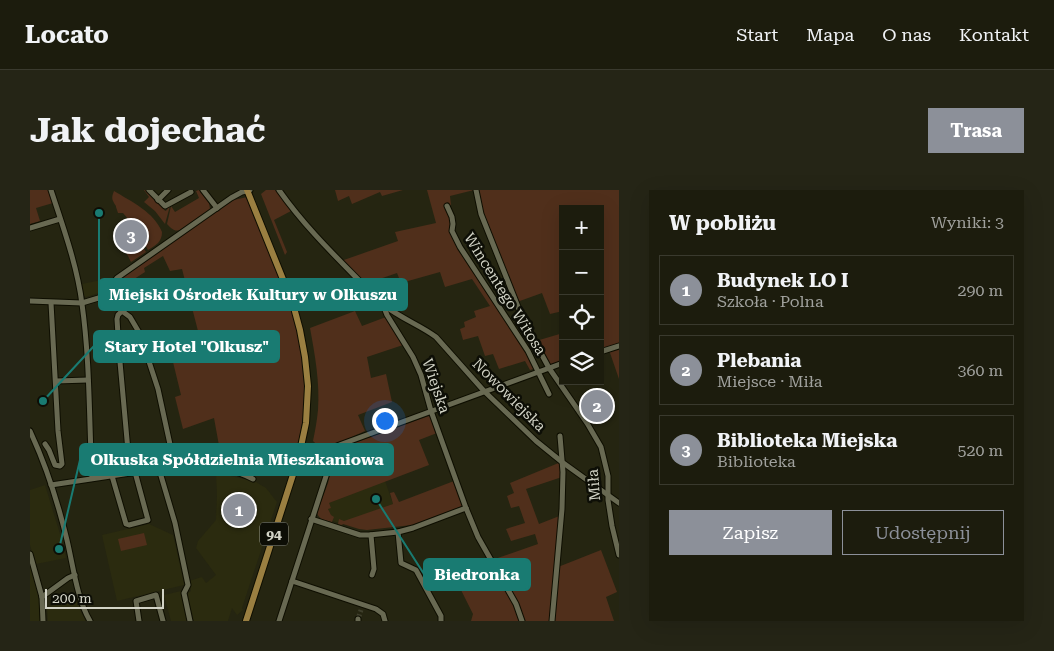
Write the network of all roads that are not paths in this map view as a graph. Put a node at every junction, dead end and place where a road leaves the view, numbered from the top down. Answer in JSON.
{"nodes":[{"id":1,"x":51,"y":190,"type":"edge"},
{"id":2,"x":149,"y":190,"type":"edge"},
{"id":3,"x":168,"y":190,"type":"edge"},
{"id":4,"x":203,"y":190,"type":"edge"},
{"id":5,"x":248,"y":190,"type":"edge"},
{"id":6,"x":279,"y":190,"type":"edge"},
{"id":7,"x":476,"y":190,"type":"edge"},
{"id":8,"x":191,"y":192,"type":"dead end"},
{"id":9,"x":158,"y":200,"type":"junction"},
{"id":10,"x":447,"y":206,"type":"dead end"},
{"id":11,"x":217,"y":208,"type":"junction"},
{"id":12,"x":60,"y":219,"type":"junction"},
{"id":13,"x":30,"y":228,"type":"edge"},
{"id":14,"x":115,"y":293,"type":"junction"},
{"id":15,"x":30,"y":301,"type":"edge"},
{"id":16,"x":51,"y":303,"type":"junction"},
{"id":17,"x":82,"y":303,"type":"junction"},
{"id":18,"x":383,"y":305,"type":"junction"},
{"id":19,"x":122,"y":311,"type":"junction"},
{"id":20,"x":619,"y":346,"type":"edge"},
{"id":21,"x":604,"y":351,"type":"edge"},
{"id":22,"x":559,"y":364,"type":"edge"},
{"id":23,"x":549,"y":368,"type":"junction"},
{"id":24,"x":538,"y":371,"type":"junction"},
{"id":25,"x":88,"y":380,"type":"junction"},
{"id":26,"x":56,"y":381,"type":"junction"},
{"id":27,"x":484,"y":391,"type":"junction"},
{"id":28,"x":548,"y":394,"type":"dead end"},
{"id":29,"x":431,"y":411,"type":"junction"},
{"id":30,"x":30,"y":430,"type":"edge"},
{"id":31,"x":560,"y":436,"type":"dead end"},
{"id":32,"x":45,"y":444,"type":"dead end"},
{"id":33,"x":301,"y":447,"type":"junction"},
{"id":34,"x":324,"y":454,"type":"junction"},
{"id":35,"x":562,"y":462,"type":"junction"},
{"id":36,"x":177,"y":466,"type":"junction"},
{"id":37,"x":159,"y":469,"type":"junction"},
{"id":38,"x":132,"y":473,"type":"junction"},
{"id":39,"x":112,"y":476,"type":"junction"},
{"id":40,"x":92,"y":478,"type":"junction"},
{"id":41,"x":253,"y":479,"type":"dead end"},
{"id":42,"x":51,"y":485,"type":"junction"},
{"id":43,"x":608,"y":495,"type":"junction"},
{"id":44,"x":619,"y":502,"type":"edge"},
{"id":45,"x":466,"y":508,"type":"junction"},
{"id":46,"x":311,"y":519,"type":"junction"},
{"id":47,"x":398,"y":532,"type":"junction"},
{"id":48,"x":371,"y":535,"type":"junction"},
{"id":49,"x":30,"y":554,"type":"edge"},
{"id":50,"x":619,"y":554,"type":"edge"},
{"id":51,"x":75,"y":575,"type":"junction"},
{"id":52,"x":372,"y":575,"type":"dead end"},
{"id":53,"x":292,"y":581,"type":"junction"},
{"id":54,"x":42,"y":597,"type":"junction"},
{"id":55,"x":43,"y":621,"type":"edge"},
{"id":56,"x":90,"y":621,"type":"edge"},
{"id":57,"x":139,"y":621,"type":"edge"},
{"id":58,"x":163,"y":621,"type":"edge"},
{"id":59,"x":190,"y":621,"type":"edge"},
{"id":60,"x":246,"y":621,"type":"edge"},
{"id":61,"x":279,"y":621,"type":"edge"},
{"id":62,"x":385,"y":621,"type":"edge"},
{"id":63,"x":441,"y":621,"type":"edge"},
{"id":64,"x":522,"y":621,"type":"edge"},
{"id":65,"x":552,"y":621,"type":"edge"}],
"edges":[{"from":1,"to":12,"type":"street"},
{"from":2,"to":9,"type":"street"},
{"from":3,"to":9,"type":"street"},
{"from":4,"to":11,"type":"street"},
{"from":5,"to":11,"type":"street"},
{"from":5,"to":33,"type":"main road","number":"94"},
{"from":6,"to":18,"type":"street","name":"Wiejska"},
{"from":7,"to":23,"type":"street","name":"Miła"},
{"from":8,"to":9,"type":"street"},
{"from":10,"to":24,"type":"street","name":"Wincentego Witosa"},
{"from":11,"to":14,"type":"street"},
{"from":12,"to":13,"type":"street"},
{"from":12,"to":17,"type":"street"},
{"from":14,"to":17,"type":"street"},
{"from":14,"to":19,"type":"street"},
{"from":15,"to":16,"type":"street"},
{"from":16,"to":17,"type":"street"},
{"from":16,"to":26,"type":"street"},
{"from":17,"to":25,"type":"street"},
{"from":18,"to":27,"type":"street","name":"Nowowiejska"},
{"from":18,"to":29,"type":"street","name":"Wiejska"},
{"from":19,"to":36,"type":"street"},
{"from":19,"to":38,"type":"street"},
{"from":20,"to":21,"type":"street"},
{"from":22,"to":23,"type":"street"},
{"from":23,"to":24,"type":"street"},
{"from":23,"to":43,"type":"street","name":"Miła"},
{"from":24,"to":27,"type":"street"},
{"from":24,"to":28,"type":"street","name":"Wincentego Witosa"},
{"from":25,"to":26,"type":"street"},
{"from":25,"to":40,"type":"street"},
{"from":26,"to":32,"type":"street"},
{"from":27,"to":29,"type":"street"},
{"from":27,"to":35,"type":"street","name":"Nowowiejska"},
{"from":29,"to":34,"type":"street"},
{"from":29,"to":45,"type":"street","name":"Wiejska"},
{"from":30,"to":42,"type":"street"},
{"from":31,"to":35,"type":"street"},
{"from":33,"to":34,"type":"street"},
{"from":33,"to":60,"type":"main road","number":"94"},
{"from":34,"to":46,"type":"street"},
{"from":35,"to":43,"type":"street","name":"Nowowiejska"},
{"from":35,"to":65,"type":"street"},
{"from":36,"to":37,"type":"street"},
{"from":36,"to":41,"type":"street"},
{"from":37,"to":38,"type":"street"},
{"from":37,"to":59,"type":"street"},
{"from":38,"to":39,"type":"street"},
{"from":38,"to":39,"type":"street"},
{"from":39,"to":40,"type":"street"},
{"from":40,"to":42,"type":"street"},
{"from":42,"to":51,"type":"street"},
{"from":43,"to":44,"type":"street","name":"Nowowiejska"},
{"from":43,"to":50,"type":"street","name":"Miła"},
{"from":45,"to":47,"type":"street"},
{"from":45,"to":64,"type":"street","name":"Wiejska"},
{"from":46,"to":48,"type":"street"},
{"from":46,"to":53,"type":"street"},
{"from":47,"to":48,"type":"street"},
{"from":47,"to":63,"type":"street"},
{"from":48,"to":52,"type":"street"},
{"from":49,"to":54,"type":"street"},
{"from":51,"to":54,"type":"street"},
{"from":51,"to":56,"type":"street"},
{"from":53,"to":61,"type":"street"},
{"from":53,"to":62,"type":"street"},
{"from":54,"to":55,"type":"street"},
{"from":57,"to":58,"type":"street"}]}
